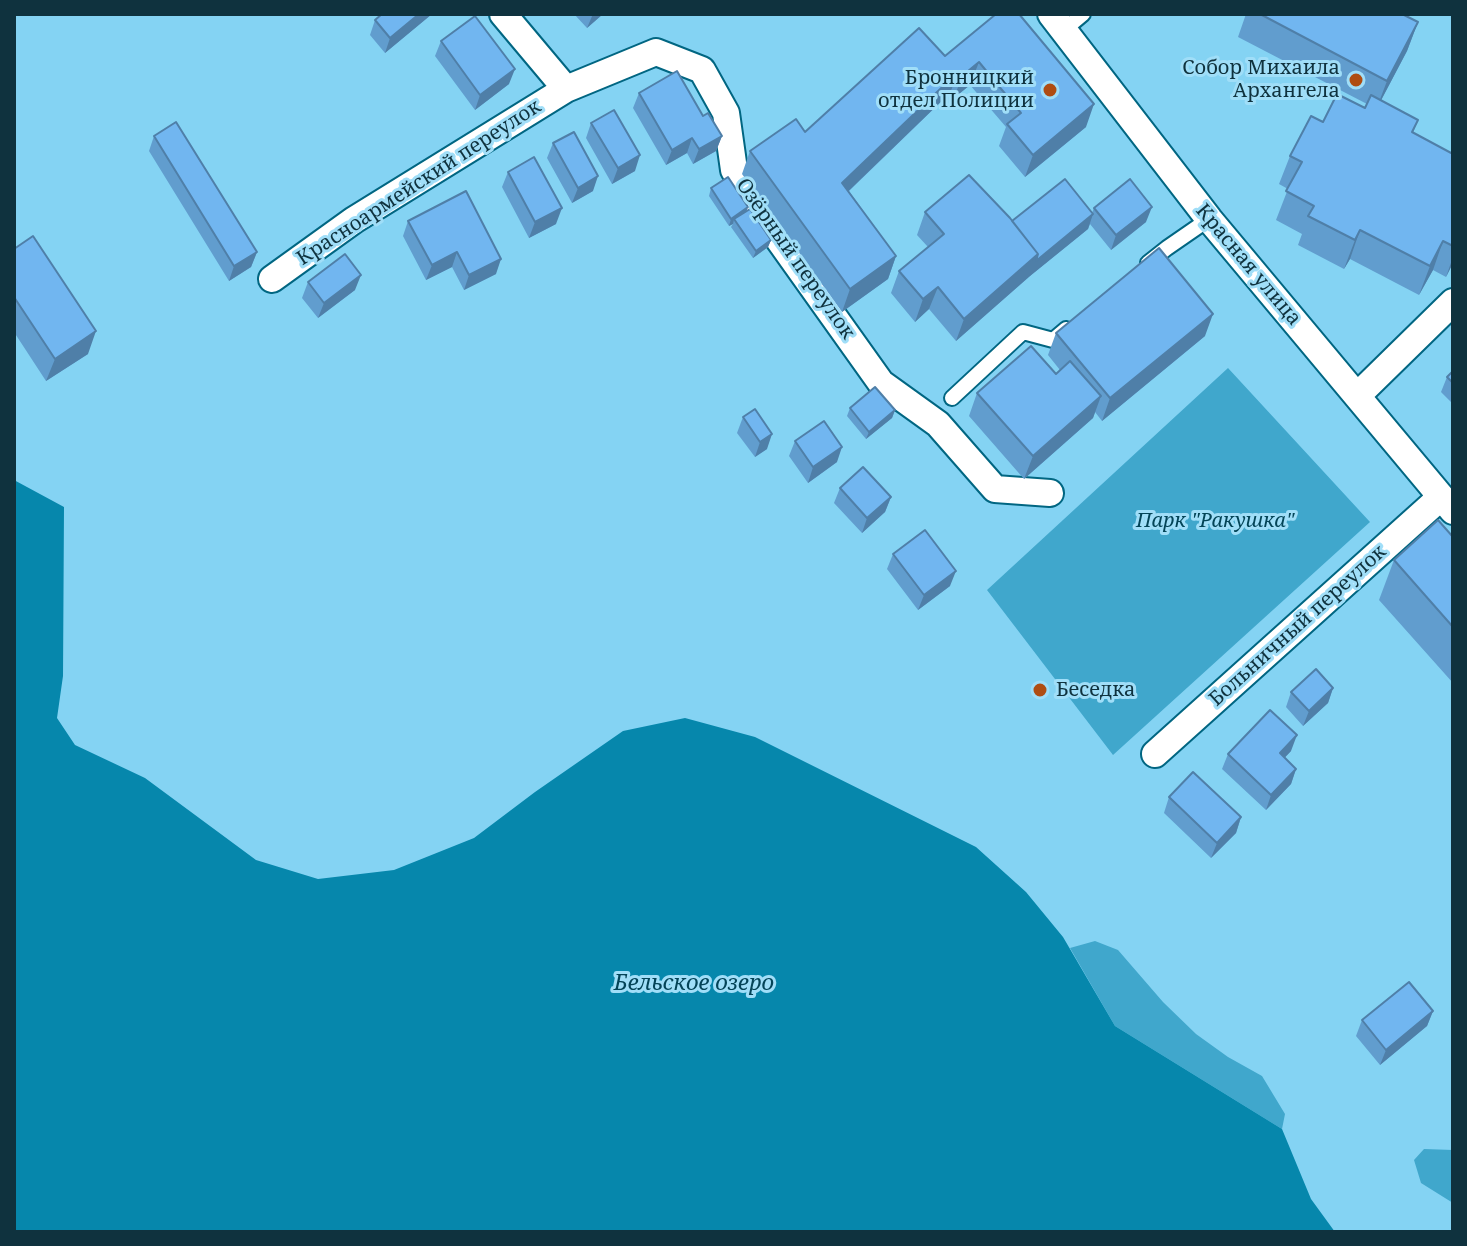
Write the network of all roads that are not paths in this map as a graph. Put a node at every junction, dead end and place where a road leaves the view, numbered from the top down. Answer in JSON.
{"nodes":[{"id":1,"x":503,"y":14,"type":"edge"},
{"id":2,"x":1066,"y":19,"type":"edge"},
{"id":3,"x":566,"y":89,"type":"junction"},
{"id":4,"x":1209,"y":219,"type":"junction"},
{"id":5,"x":1133,"y":275,"type":"edge"},
{"id":6,"x":272,"y":279,"type":"dead end"},
{"id":7,"x":1453,"y":302,"type":"edge"},
{"id":8,"x":1076,"y":321,"type":"edge"},
{"id":9,"x":1357,"y":396,"type":"junction"},
{"id":10,"x":952,"y":398,"type":"dead end"},
{"id":11,"x":1050,"y":493,"type":"dead end"},
{"id":12,"x":1447,"y":504,"type":"edge"},
{"id":13,"x":1155,"y":754,"type":"dead end"}],
"edges":[{"from":1,"to":3,"type":"street"},
{"from":2,"to":4,"type":"street","name":"Красная улица"},
{"from":3,"to":6,"type":"street","name":"Красноармейский переулок"},
{"from":3,"to":11,"type":"street","name":"Озёрный переулок"},
{"from":4,"to":5,"type":"lane"},
{"from":4,"to":9,"type":"street","name":"Красная улица"},
{"from":7,"to":9,"type":"street"},
{"from":8,"to":10,"type":"lane"},
{"from":9,"to":12,"type":"street","name":"Красная улица"},
{"from":12,"to":13,"type":"street","name":"Больничный переулок"}]}
